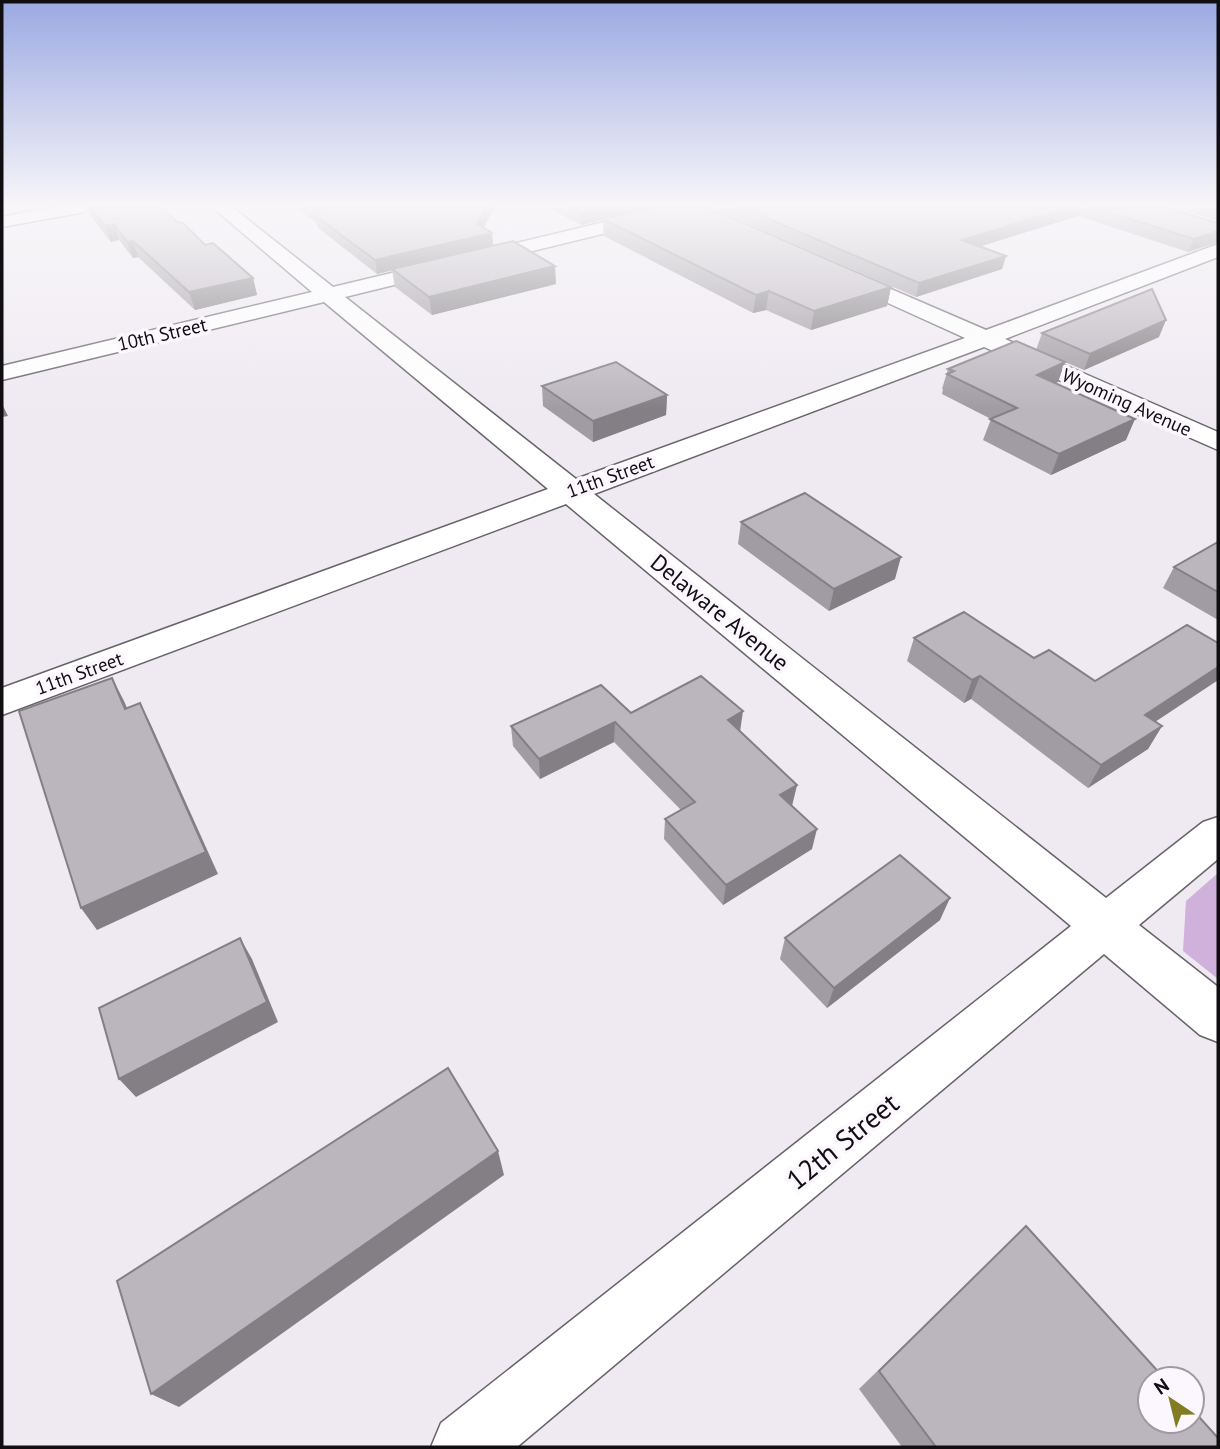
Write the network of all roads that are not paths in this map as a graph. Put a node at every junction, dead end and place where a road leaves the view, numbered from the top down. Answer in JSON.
{"nodes":[{"id":1,"x":304,"y":275,"type":"edge"},
{"id":2,"x":409,"y":275,"type":"edge"},
{"id":3,"x":840,"y":275,"type":"edge"},
{"id":4,"x":1153,"y":275,"type":"edge"},
{"id":5,"x":328,"y":294,"type":"junction"},
{"id":6,"x":984,"y":339,"type":"junction"},
{"id":7,"x":2,"y":373,"type":"edge"},
{"id":8,"x":1218,"y":442,"type":"edge"},
{"id":9,"x":570,"y":491,"type":"junction"},
{"id":10,"x":2,"y":702,"type":"edge"},
{"id":11,"x":1218,"y":834,"type":"edge"},
{"id":12,"x":1107,"y":927,"type":"junction"},
{"id":13,"x":1218,"y":1018,"type":"edge"},
{"id":14,"x":466,"y":1447,"type":"edge"}],
"edges":[{"from":1,"to":5,"type":"street","name":"Delaware Avenue"},
{"from":2,"to":5,"type":"street","name":"10th Street"},
{"from":3,"to":6,"type":"street","name":"Wyoming Avenue"},
{"from":4,"to":6,"type":"street","name":"11th Street"},
{"from":5,"to":7,"type":"street","name":"10th Street"},
{"from":5,"to":9,"type":"street","name":"Delaware Avenue"},
{"from":6,"to":8,"type":"street","name":"Wyoming Avenue"},
{"from":6,"to":9,"type":"street","name":"11th Street"},
{"from":9,"to":10,"type":"street","name":"11th Street"},
{"from":9,"to":12,"type":"street","name":"Delaware Avenue"},
{"from":11,"to":12,"type":"street","name":"12th Street"},
{"from":12,"to":13,"type":"street","name":"Delaware Avenue"},
{"from":12,"to":14,"type":"street","name":"12th Street"}]}
